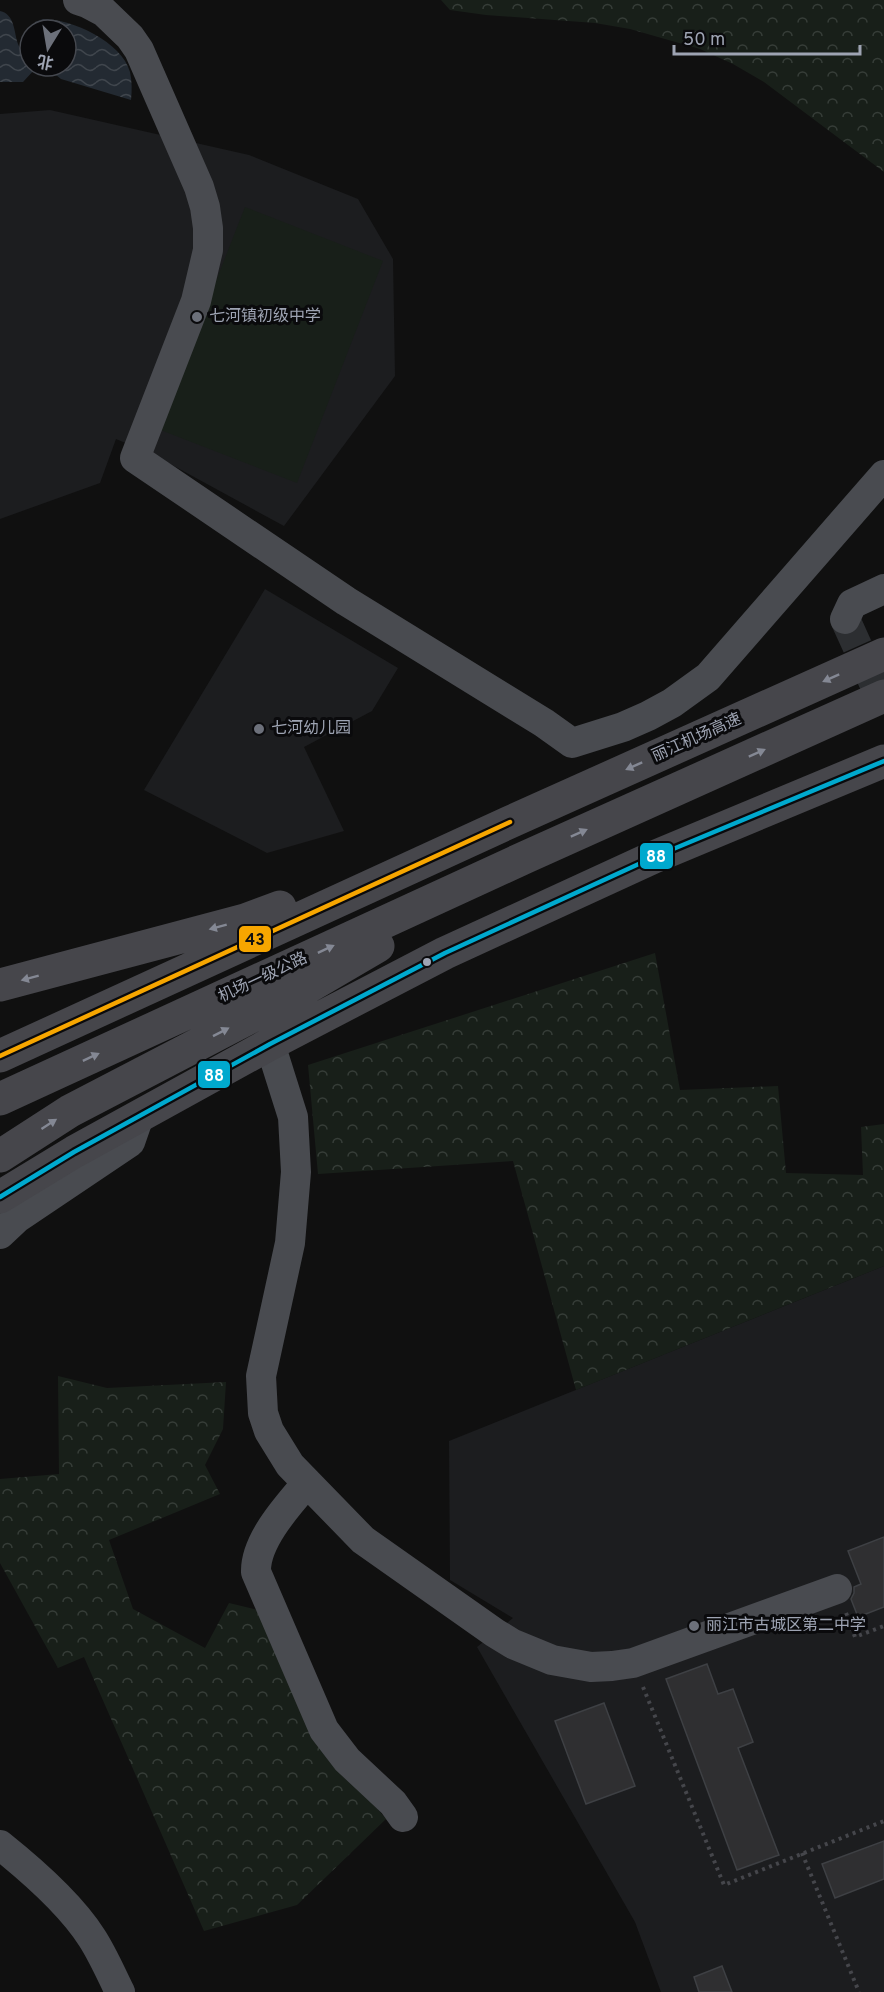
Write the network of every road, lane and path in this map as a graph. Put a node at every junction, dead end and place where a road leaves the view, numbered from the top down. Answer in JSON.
{"nodes":[{"id":1,"x":78,"y":0,"type":"edge"},
{"id":2,"x":884,"y":475,"type":"edge"},
{"id":3,"x":884,"y":589,"type":"edge"},
{"id":4,"x":845,"y":619,"type":"dead end"},
{"id":5,"x":884,"y":654,"type":"edge"},
{"id":6,"x":884,"y":696,"type":"edge"},
{"id":7,"x":884,"y":761,"type":"edge"},
{"id":8,"x":510,"y":822,"type":"junction"},
{"id":9,"x":526,"y":857,"type":"junction"},
{"id":10,"x":0,"y":986,"type":"edge"},
{"id":11,"x":270,"y":1044,"type":"junction"},
{"id":12,"x":0,"y":1056,"type":"edge"},
{"id":13,"x":0,"y":1099,"type":"edge"},
{"id":14,"x":139,"y":1116,"type":"junction"},
{"id":15,"x":0,"y":1156,"type":"edge"},
{"id":16,"x":0,"y":1197,"type":"edge"},
{"id":17,"x":0,"y":1234,"type":"edge"},
{"id":18,"x":308,"y":1483,"type":"junction"},
{"id":19,"x":837,"y":1589,"type":"joint"},
{"id":20,"x":884,"y":1626,"type":"edge"},
{"id":21,"x":633,"y":1663,"type":"junction"},
{"id":22,"x":403,"y":1817,"type":"dead end"},
{"id":23,"x":884,"y":1821,"type":"edge"},
{"id":24,"x":0,"y":1845,"type":"edge"},
{"id":25,"x":802,"y":1853,"type":"junction"},
{"id":26,"x":120,"y":1992,"type":"edge"},
{"id":27,"x":859,"y":1992,"type":"edge"}],
"edges":[{"from":1,"to":2,"type":"street"},
{"from":3,"to":4,"type":"street"},
{"from":5,"to":8,"type":"highway","name":"丽江机场高速","one_way":true},
{"from":9,"to":6,"type":"highway","one_way":true},
{"from":7,"to":11,"type":"highway"},
{"from":8,"to":10,"type":"highway","one_way":true},
{"from":8,"to":12,"type":"highway"},
{"from":13,"to":9,"type":"highway","name":"机场一级公路","one_way":true},
{"from":15,"to":9,"type":"highway","one_way":true},
{"from":11,"to":14,"type":"highway"},
{"from":11,"to":18,"type":"street"},
{"from":14,"to":16,"type":"highway"},
{"from":14,"to":17,"type":"street"},
{"from":18,"to":21,"type":"street"},
{"from":18,"to":22,"type":"street"},
{"from":19,"to":20,"type":"path"},
{"from":19,"to":21,"type":"street"},
{"from":21,"to":25,"type":"path"},
{"from":23,"to":25,"type":"path"},
{"from":24,"to":26,"type":"street"},
{"from":25,"to":27,"type":"path"}]}
